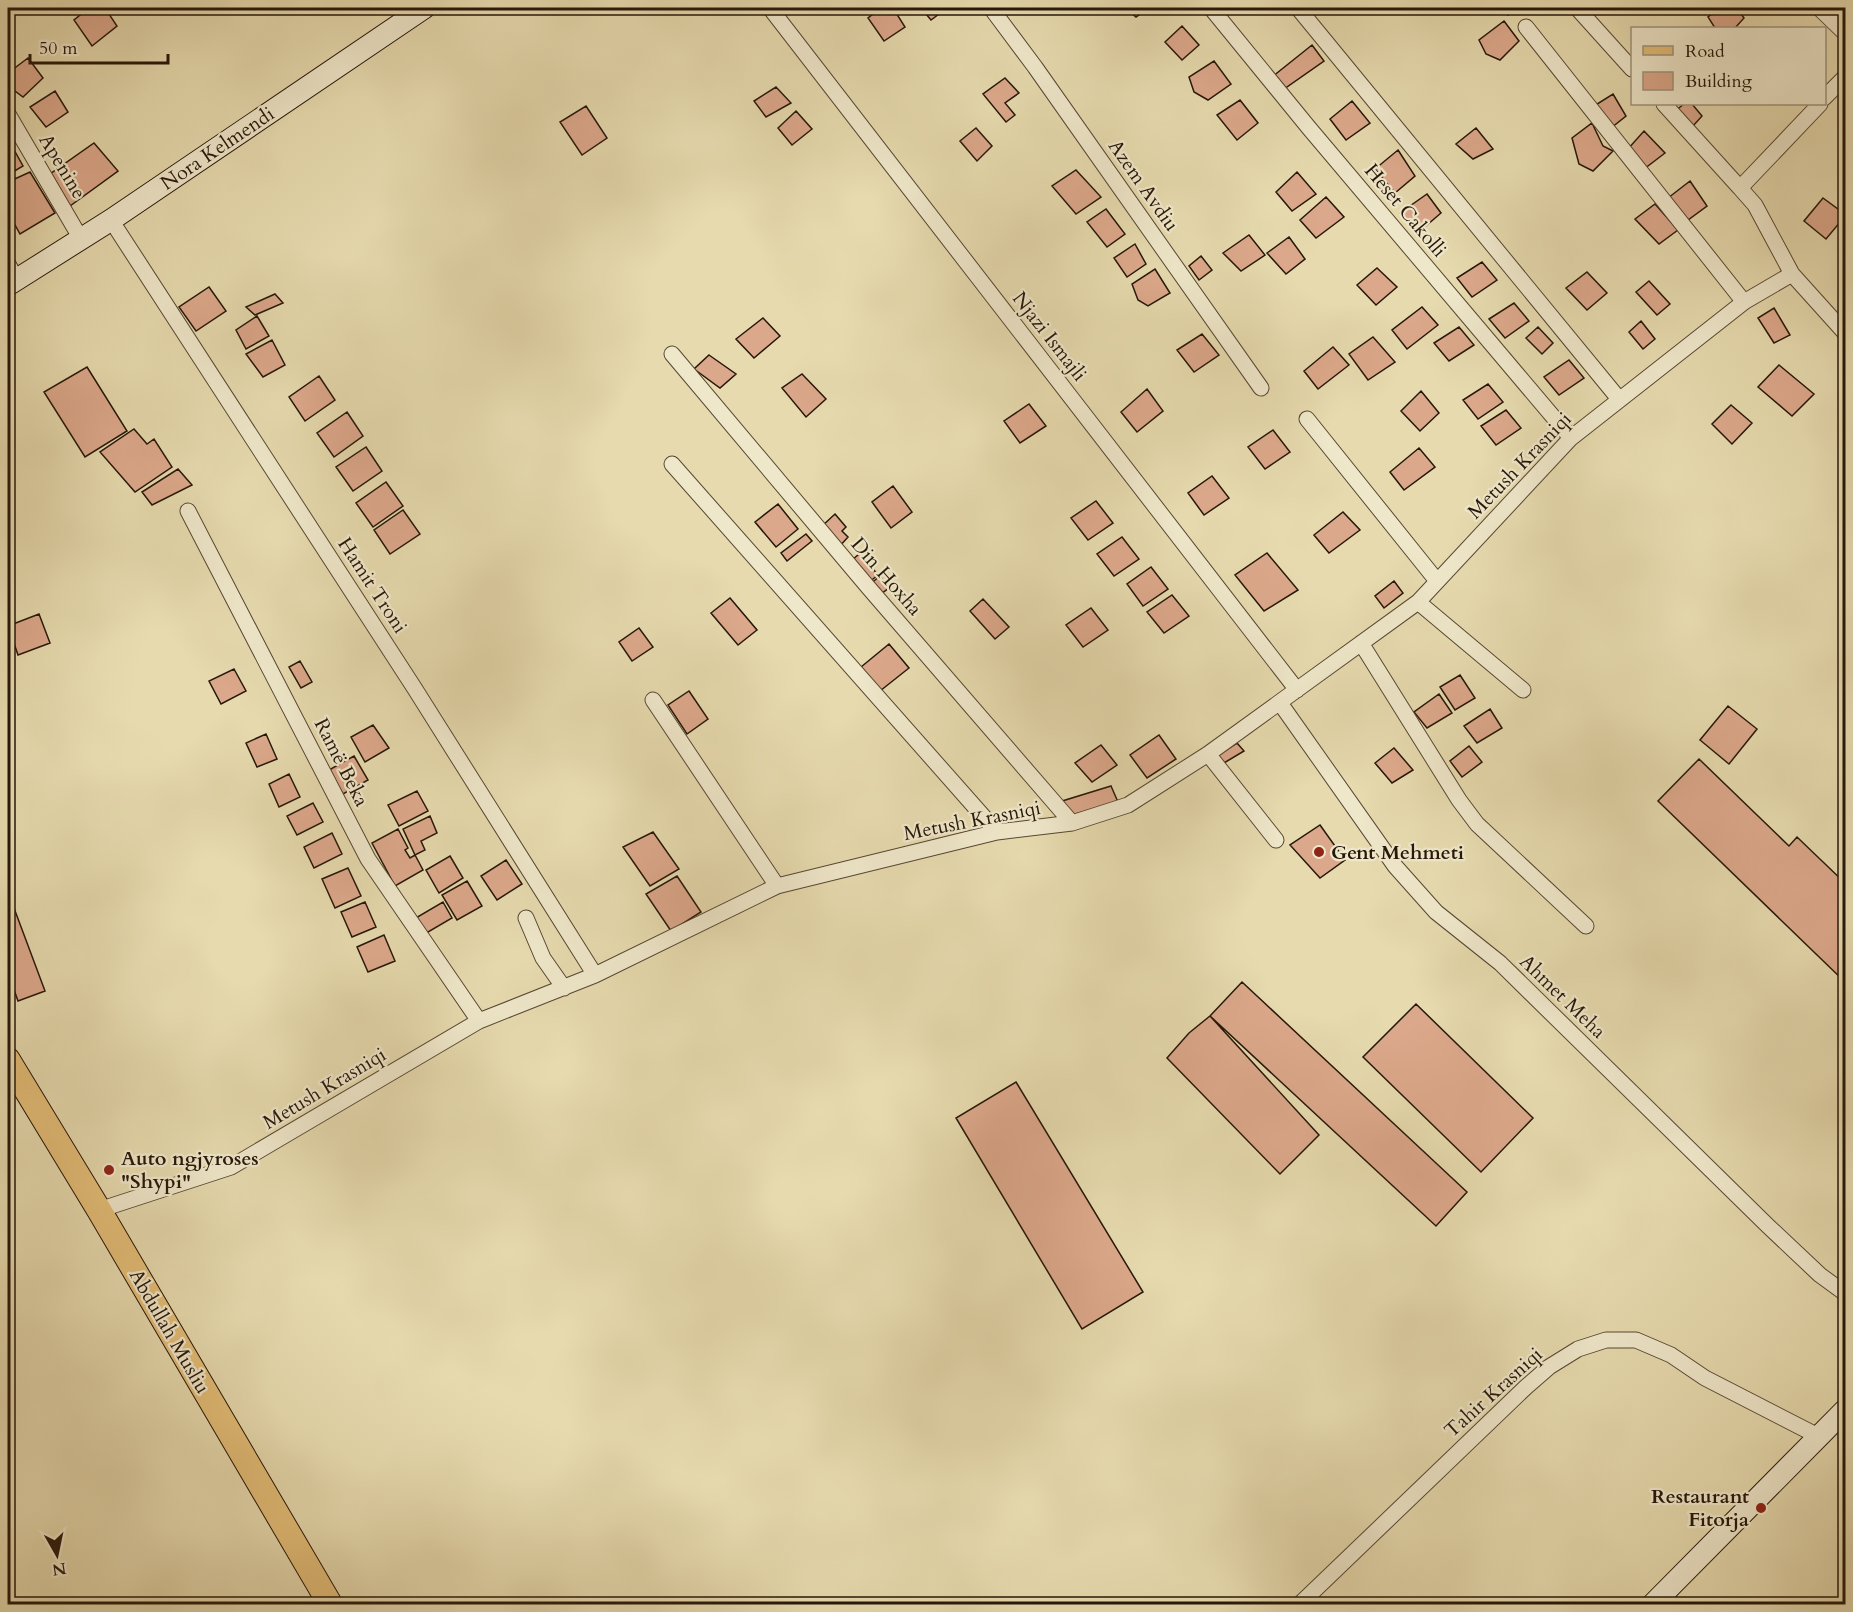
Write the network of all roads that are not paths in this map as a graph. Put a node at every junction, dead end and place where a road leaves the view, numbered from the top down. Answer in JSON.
{"nodes":[{"id":1,"x":424,"y":8,"type":"edge"},
{"id":2,"x":770,"y":8,"type":"edge"},
{"id":3,"x":991,"y":8,"type":"edge"},
{"id":4,"x":1211,"y":8,"type":"edge"},
{"id":5,"x":1298,"y":8,"type":"edge"},
{"id":6,"x":1577,"y":8,"type":"edge"},
{"id":7,"x":1819,"y":8,"type":"edge"},
{"id":8,"x":1526,"y":27,"type":"dead end"},
{"id":9,"x":1845,"y":34,"type":"edge"},
{"id":10,"x":1631,"y":68,"type":"edge"},
{"id":11,"x":1845,"y":76,"type":"edge"},
{"id":12,"x":1826,"y":97,"type":"edge"},
{"id":13,"x":1665,"y":105,"type":"edge"},
{"id":14,"x":1819,"y":105,"type":"edge"},
{"id":15,"x":8,"y":114,"type":"edge"},
{"id":16,"x":1740,"y":188,"type":"junction"},
{"id":17,"x":111,"y":220,"type":"junction"},
{"id":18,"x":81,"y":239,"type":"junction"},
{"id":19,"x":1792,"y":274,"type":"junction"},
{"id":20,"x":11,"y":277,"type":"edge"},
{"id":21,"x":1744,"y":302,"type":"junction"},
{"id":22,"x":1845,"y":334,"type":"edge"},
{"id":23,"x":672,"y":354,"type":"dead end"},
{"id":24,"x":1261,"y":388,"type":"dead end"},
{"id":25,"x":1619,"y":399,"type":"junction"},
{"id":26,"x":1307,"y":420,"type":"dead end"},
{"id":27,"x":1571,"y":438,"type":"junction"},
{"id":28,"x":672,"y":464,"type":"dead end"},
{"id":29,"x":188,"y":511,"type":"dead end"},
{"id":30,"x":1437,"y":581,"type":"junction"},
{"id":31,"x":1418,"y":602,"type":"junction"},
{"id":32,"x":1361,"y":643,"type":"junction"},
{"id":33,"x":1297,"y":690,"type":"junction"},
{"id":34,"x":1523,"y":690,"type":"dead end"},
{"id":35,"x":653,"y":700,"type":"dead end"},
{"id":36,"x":1280,"y":703,"type":"junction"},
{"id":37,"x":1208,"y":754,"type":"junction"},
{"id":38,"x":1072,"y":823,"type":"junction"},
{"id":39,"x":997,"y":832,"type":"junction"},
{"id":40,"x":1276,"y":840,"type":"dead end"},
{"id":41,"x":777,"y":886,"type":"junction"},
{"id":42,"x":526,"y":918,"type":"dead end"},
{"id":43,"x":1586,"y":926,"type":"dead end"},
{"id":44,"x":595,"y":975,"type":"junction"},
{"id":45,"x":564,"y":988,"type":"junction"},
{"id":46,"x":479,"y":1021,"type":"junction"},
{"id":47,"x":8,"y":1060,"type":"edge"},
{"id":48,"x":99,"y":1210,"type":"junction"},
{"id":49,"x":1845,"y":1294,"type":"edge"},
{"id":50,"x":1845,"y":1409,"type":"edge"},
{"id":51,"x":1818,"y":1436,"type":"junction"},
{"id":52,"x":330,"y":1605,"type":"edge"},
{"id":53,"x":1300,"y":1605,"type":"edge"},
{"id":54,"x":1653,"y":1605,"type":"edge"}],
"edges":[{"from":1,"to":17,"type":"street","name":"Nora Kelmendi"},
{"from":2,"to":33,"type":"street","name":"Njazi Ismajli"},
{"from":3,"to":24,"type":"street","name":"Azem Avdiu"},
{"from":4,"to":27,"type":"street","name":"Heset Cakolli"},
{"from":5,"to":25,"type":"street"},
{"from":6,"to":10,"type":"street"},
{"from":7,"to":9,"type":"street"},
{"from":8,"to":21,"type":"street"},
{"from":11,"to":12,"type":"street"},
{"from":13,"to":16,"type":"street"},
{"from":14,"to":16,"type":"street"},
{"from":15,"to":18,"type":"street","name":"Apenine"},
{"from":16,"to":19,"type":"street"},
{"from":17,"to":18,"type":"street","name":"Nora Kelmendi"},
{"from":17,"to":44,"type":"street","name":"Hamit Troni"},
{"from":18,"to":20,"type":"street","name":"Nora Kelmendi"},
{"from":19,"to":21,"type":"street","name":"Metush Krasniqi"},
{"from":19,"to":22,"type":"street"},
{"from":21,"to":25,"type":"street","name":"Metush Krasniqi"},
{"from":23,"to":38,"type":"street","name":"Din Hoxha"},
{"from":25,"to":27,"type":"street","name":"Metush Krasniqi"},
{"from":26,"to":30,"type":"street"},
{"from":27,"to":30,"type":"street","name":"Metush Krasniqi"},
{"from":28,"to":39,"type":"street"},
{"from":29,"to":46,"type":"street","name":"Ramë Beka"},
{"from":30,"to":31,"type":"street","name":"Metush Krasniqi"},
{"from":31,"to":32,"type":"street","name":"Metush Krasniqi"},
{"from":31,"to":34,"type":"street"},
{"from":32,"to":33,"type":"street","name":"Metush Krasniqi"},
{"from":32,"to":43,"type":"street"},
{"from":33,"to":36,"type":"street","name":"Metush Krasniqi"},
{"from":35,"to":41,"type":"street"},
{"from":36,"to":37,"type":"street","name":"Metush Krasniqi"},
{"from":36,"to":49,"type":"street","name":"Ahmet Meha"},
{"from":37,"to":38,"type":"street","name":"Metush Krasniqi"},
{"from":37,"to":40,"type":"street"},
{"from":38,"to":39,"type":"street","name":"Metush Krasniqi"},
{"from":39,"to":41,"type":"street","name":"Metush Krasniqi"},
{"from":41,"to":44,"type":"street","name":"Metush Krasniqi"},
{"from":42,"to":45,"type":"street"},
{"from":44,"to":45,"type":"street","name":"Metush Krasniqi"},
{"from":45,"to":46,"type":"street","name":"Metush Krasniqi"},
{"from":46,"to":48,"type":"street","name":"Metush Krasniqi"},
{"from":47,"to":48,"type":"main road","name":"Abdullah Musliu"},
{"from":48,"to":52,"type":"main road","name":"Abdullah Musliu"},
{"from":50,"to":51,"type":"street"},
{"from":51,"to":53,"type":"street","name":"Tahir Krasniqi"},
{"from":51,"to":54,"type":"street"}]}
